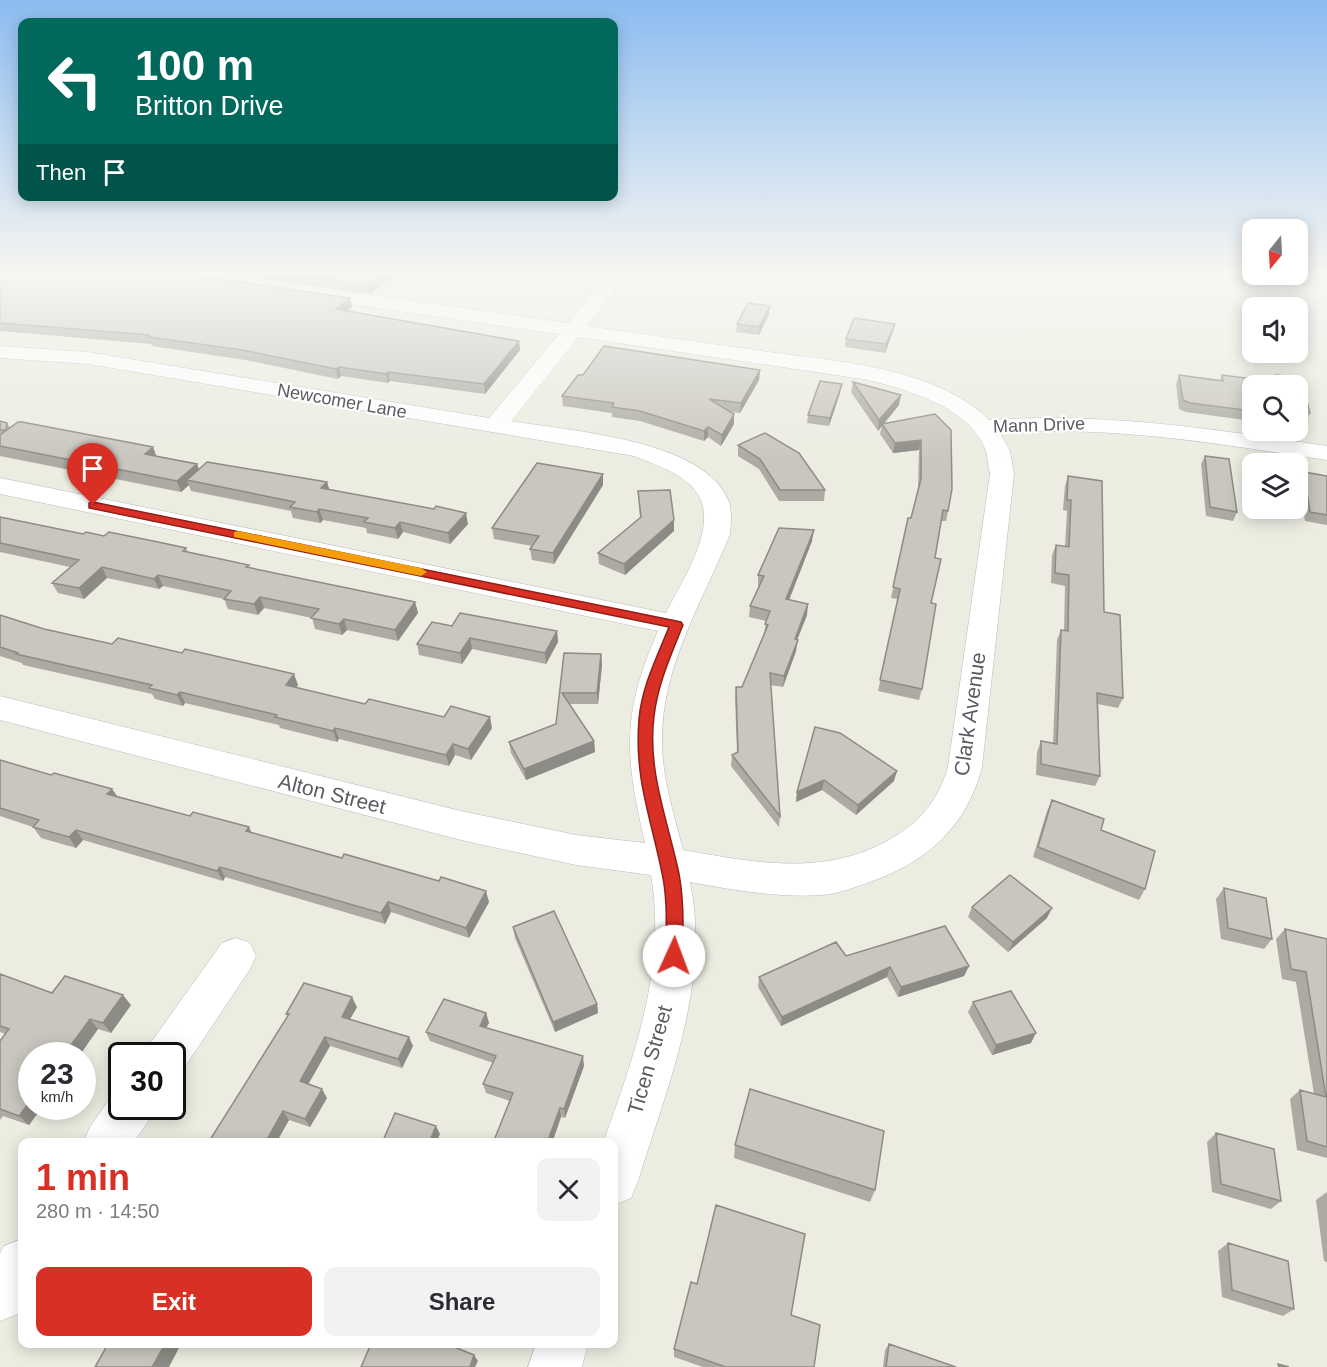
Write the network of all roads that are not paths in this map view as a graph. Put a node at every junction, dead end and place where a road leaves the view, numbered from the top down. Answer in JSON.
{"nodes":[{"id":1,"x":569,"y":335,"type":"edge"},
{"id":2,"x":606,"y":335,"type":"edge"},
{"id":3,"x":0,"y":352,"type":"edge"},
{"id":4,"x":495,"y":426,"type":"junction"},
{"id":5,"x":983,"y":427,"type":"junction"},
{"id":6,"x":1327,"y":453,"type":"edge"},
{"id":7,"x":681,"y":466,"type":"joint"},
{"id":8,"x":0,"y":486,"type":"edge"},
{"id":9,"x":677,"y":625,"type":"junction"},
{"id":10,"x":0,"y":708,"type":"edge"},
{"id":11,"x":668,"y":863,"type":"junction"},
{"id":12,"x":236,"y":956,"type":"dead end"},
{"id":13,"x":177,"y":1042,"type":"edge"},
{"id":14,"x":122,"y":1120,"type":"edge"},
{"id":15,"x":109,"y":1138,"type":"edge"},
{"id":16,"x":618,"y":1168,"type":"edge"},
{"id":17,"x":18,"y":1270,"type":"edge"},
{"id":18,"x":0,"y":1296,"type":"edge"},
{"id":19,"x":561,"y":1348,"type":"edge"},
{"id":20,"x":555,"y":1367,"type":"edge"}],
"edges":[{"from":1,"to":4,"type":"street"},
{"from":2,"to":5,"type":"street","name":"Mann Drive"},
{"from":3,"to":4,"type":"street","name":"Newcomer Lane"},
{"from":4,"to":7,"type":"street","name":"Newcomer Lane"},
{"from":5,"to":6,"type":"street","name":"Mann Drive"},
{"from":5,"to":11,"type":"street","name":"Clark Avenue"},
{"from":7,"to":9,"type":"street","name":"Ticen Street"},
{"from":8,"to":9,"type":"street"},
{"from":9,"to":11,"type":"street","name":"Ticen Street"},
{"from":10,"to":11,"type":"street","name":"Alton Street"},
{"from":11,"to":16,"type":"street","name":"Ticen Street"},
{"from":12,"to":13,"type":"street"},
{"from":14,"to":15,"type":"street"},
{"from":17,"to":18,"type":"street"},
{"from":19,"to":20,"type":"street"}]}
